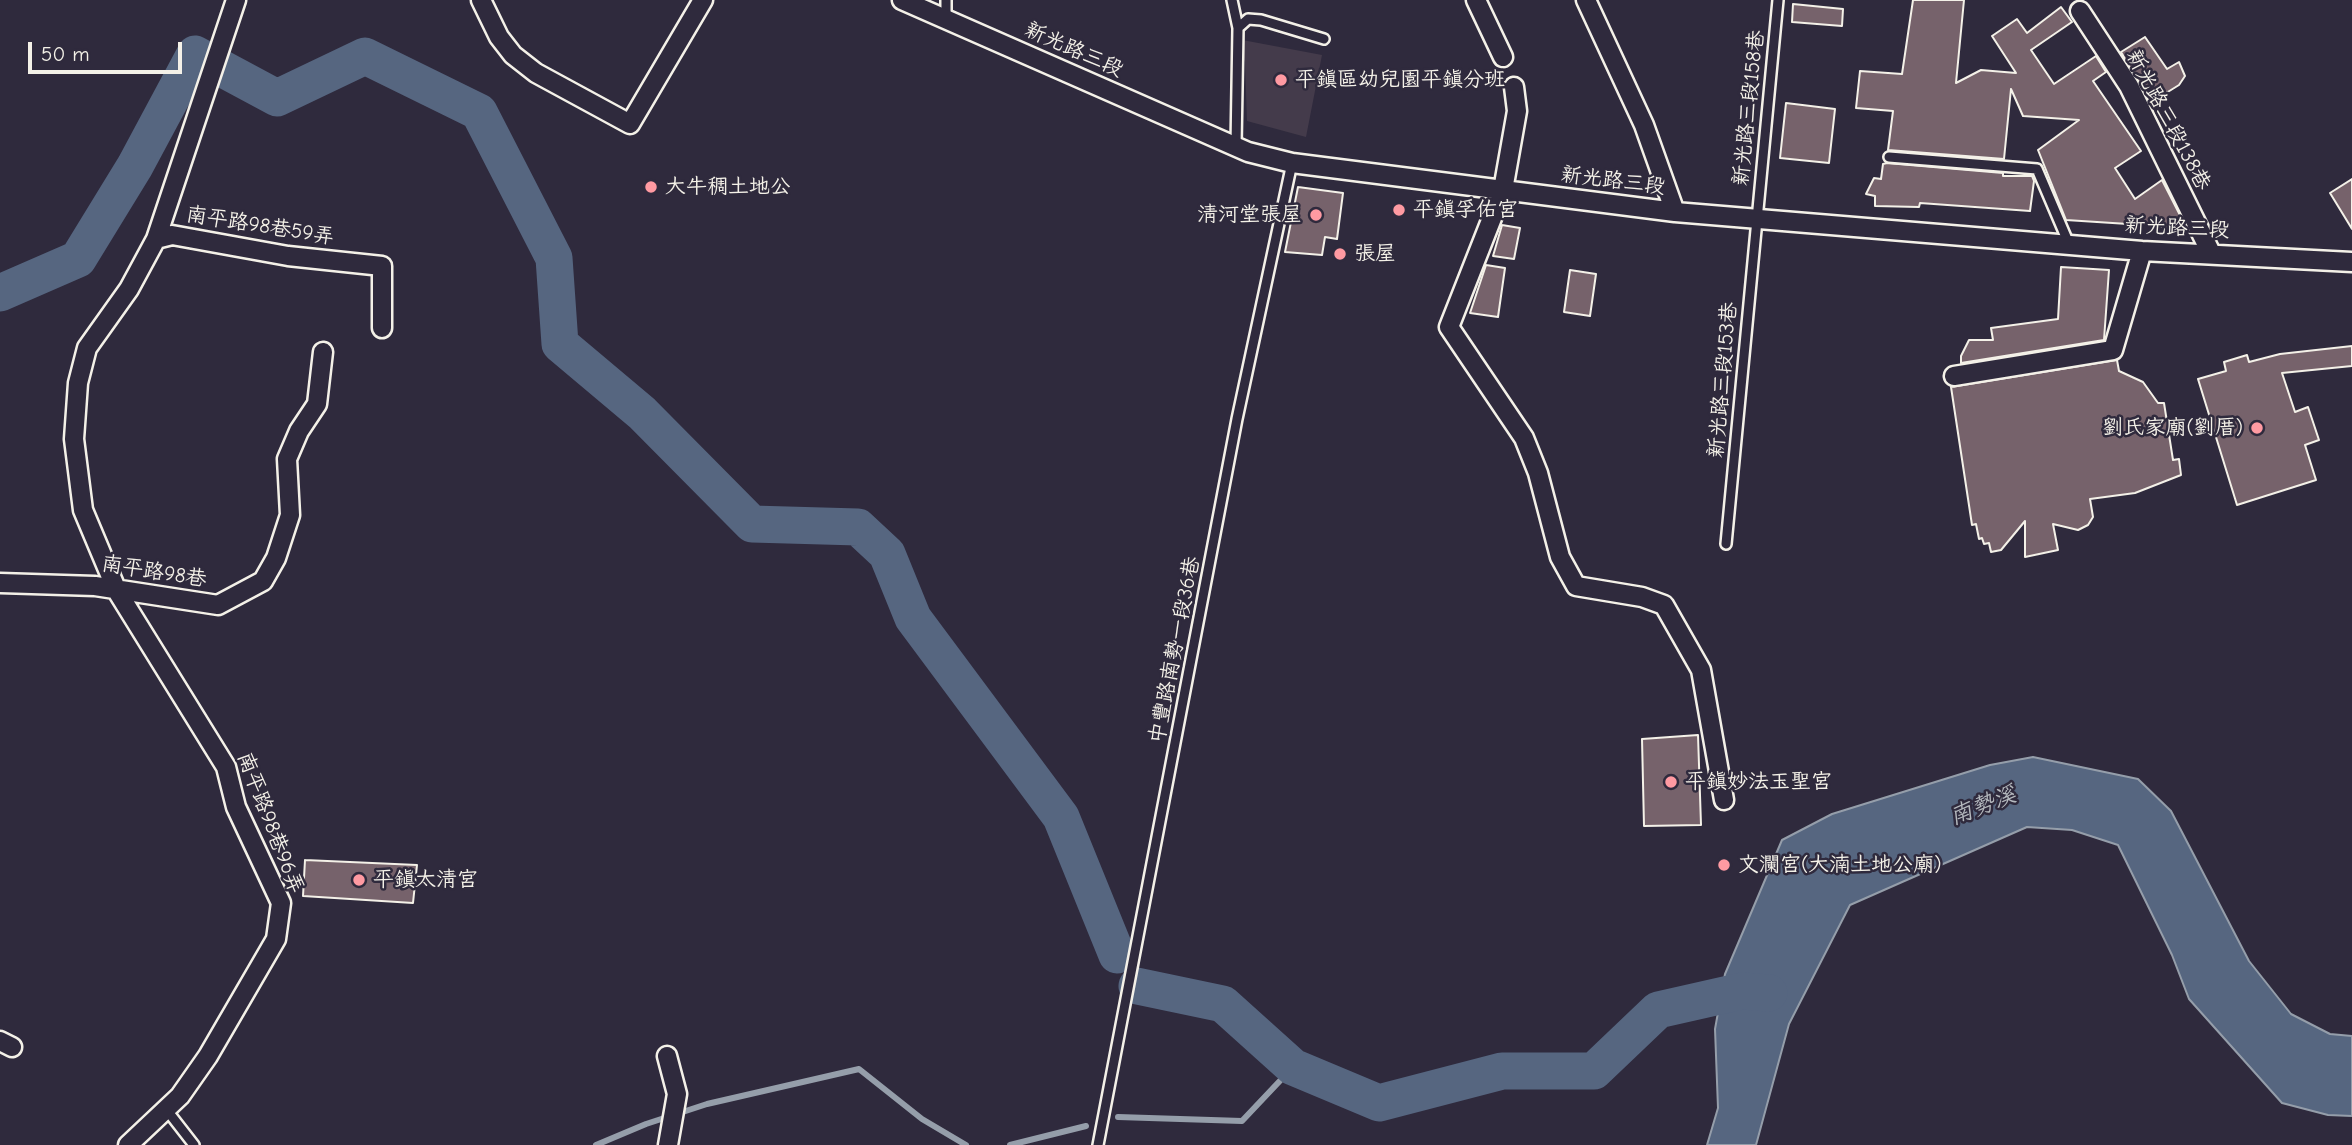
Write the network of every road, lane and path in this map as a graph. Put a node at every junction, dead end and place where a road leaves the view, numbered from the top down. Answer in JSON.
{"nodes":[{"id":1,"x":236,"y":0,"type":"edge"},
{"id":2,"x":481,"y":0,"type":"edge"},
{"id":3,"x":703,"y":0,"type":"edge"},
{"id":4,"x":902,"y":0,"type":"edge"},
{"id":5,"x":946,"y":0,"type":"edge"},
{"id":6,"x":1232,"y":0,"type":"edge"},
{"id":7,"x":1476,"y":0,"type":"edge"},
{"id":8,"x":1778,"y":0,"type":"edge"},
{"id":9,"x":1592,"y":4,"type":"edge"},
{"id":10,"x":2080,"y":11,"type":"dead end"},
{"id":11,"x":946,"y":19,"type":"junction"},
{"id":12,"x":1238,"y":28,"type":"junction"},
{"id":13,"x":1324,"y":39,"type":"dead end"},
{"id":14,"x":1503,"y":57,"type":"dead end"},
{"id":15,"x":1514,"y":87,"type":"dead end"},
{"id":16,"x":1236,"y":146,"type":"junction"},
{"id":17,"x":1889,"y":157,"type":"dead end"},
{"id":18,"x":1292,"y":163,"type":"junction"},
{"id":19,"x":1503,"y":190,"type":"junction"},
{"id":20,"x":1675,"y":212,"type":"junction"},
{"id":21,"x":1755,"y":219,"type":"junction"},
{"id":22,"x":156,"y":239,"type":"junction"},
{"id":23,"x":2069,"y":244,"type":"junction"},
{"id":24,"x":2142,"y":251,"type":"junction"},
{"id":25,"x":2211,"y":253,"type":"junction"},
{"id":26,"x":2352,"y":262,"type":"edge"},
{"id":27,"x":382,"y":328,"type":"dead end"},
{"id":28,"x":323,"y":352,"type":"dead end"},
{"id":29,"x":1954,"y":376,"type":"dead end"},
{"id":30,"x":1726,"y":544,"type":"dead end"},
{"id":31,"x":0,"y":583,"type":"edge"},
{"id":32,"x":117,"y":591,"type":"junction"},
{"id":33,"x":1724,"y":800,"type":"dead end"},
{"id":34,"x":667,"y":1056,"type":"dead end"},
{"id":35,"x":166,"y":1109,"type":"junction"},
{"id":36,"x":128,"y":1145,"type":"edge"},
{"id":37,"x":194,"y":1145,"type":"edge"},
{"id":38,"x":668,"y":1145,"type":"edge"},
{"id":39,"x":1098,"y":1145,"type":"edge"}],
"edges":[{"from":1,"to":22,"type":"street"},
{"from":2,"to":3,"type":"street"},
{"from":4,"to":11,"type":"street","name":"新光路三段"},
{"from":5,"to":11,"type":"lane"},
{"from":6,"to":12,"type":"lane"},
{"from":7,"to":14,"type":"street"},
{"from":8,"to":21,"type":"lane","name":"新光路三段158巷"},
{"from":9,"to":20,"type":"street"},
{"from":10,"to":25,"type":"street","name":"新光路三段138巷"},
{"from":11,"to":16,"type":"street","name":"新光路三段"},
{"from":12,"to":13,"type":"lane"},
{"from":12,"to":16,"type":"lane"},
{"from":15,"to":19,"type":"street"},
{"from":16,"to":18,"type":"street","name":"新光路三段"},
{"from":17,"to":23,"type":"lane"},
{"from":18,"to":19,"type":"street","name":"新光路三段"},
{"from":18,"to":39,"type":"lane","name":"中豐路南勢一段36巷"},
{"from":19,"to":20,"type":"street","name":"新光路三段"},
{"from":19,"to":33,"type":"street"},
{"from":20,"to":21,"type":"street","name":"新光路三段"},
{"from":21,"to":23,"type":"street","name":"新光路三段"},
{"from":21,"to":30,"type":"lane","name":"新光路三段153巷"},
{"from":22,"to":27,"type":"street","name":"南平路98巷59弄"},
{"from":22,"to":32,"type":"street","name":"南平路98巷59弄"},
{"from":23,"to":24,"type":"street","name":"新光路三段"},
{"from":24,"to":25,"type":"street","name":"新光路三段"},
{"from":24,"to":29,"type":"street"},
{"from":25,"to":26,"type":"street","name":"新光路三段"},
{"from":28,"to":32,"type":"street","name":"南平路98巷"},
{"from":31,"to":32,"type":"street","name":"南平路98巷"},
{"from":32,"to":35,"type":"street","name":"南平路98巷96弄"},
{"from":34,"to":38,"type":"street"},
{"from":35,"to":36,"type":"street","name":"南平路98巷96弄"},
{"from":35,"to":37,"type":"lane"}]}
